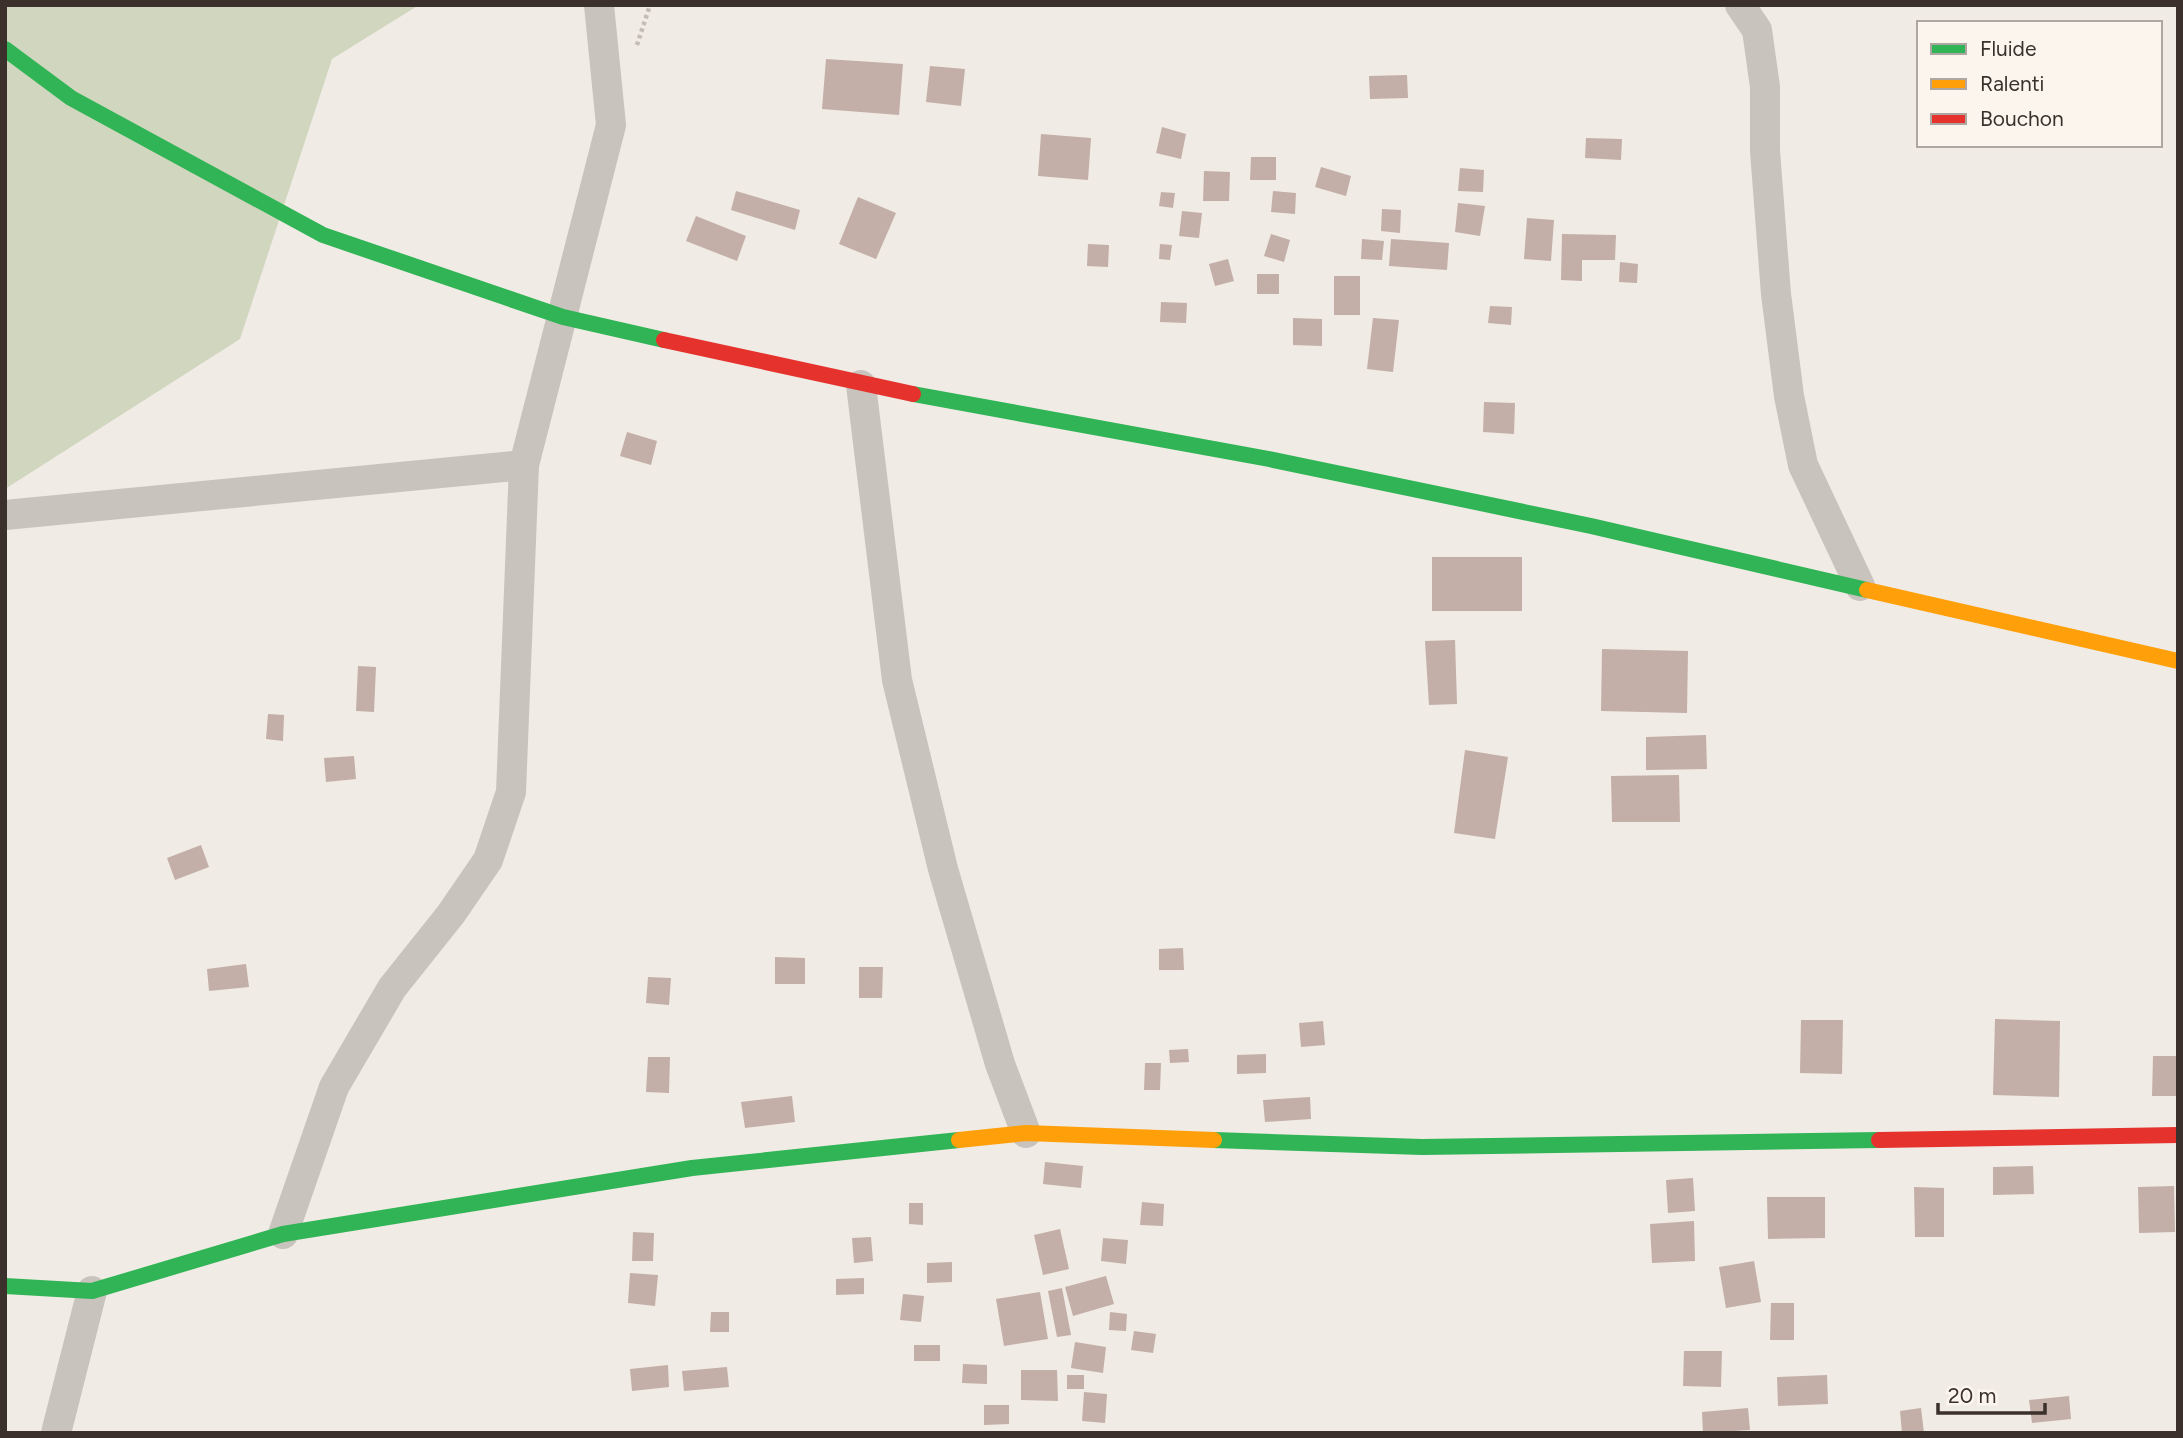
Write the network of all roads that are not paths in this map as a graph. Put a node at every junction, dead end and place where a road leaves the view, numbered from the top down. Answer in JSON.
{"nodes":[{"id":1,"x":599,"y":5,"type":"edge"},
{"id":2,"x":1740,"y":5,"type":"edge"},
{"id":3,"x":5,"y":49,"type":"edge"},
{"id":4,"x":563,"y":317,"type":"junction"},
{"id":5,"x":861,"y":385,"type":"junction"},
{"id":6,"x":524,"y":466,"type":"junction"},
{"id":7,"x":5,"y":515,"type":"edge"},
{"id":8,"x":1860,"y":586,"type":"junction"},
{"id":9,"x":2178,"y":661,"type":"edge"},
{"id":10,"x":1026,"y":1133,"type":"junction"},
{"id":11,"x":2178,"y":1135,"type":"edge"},
{"id":12,"x":283,"y":1234,"type":"junction"},
{"id":13,"x":5,"y":1286,"type":"edge"},
{"id":14,"x":92,"y":1291,"type":"junction"},
{"id":15,"x":56,"y":1433,"type":"edge"}],
"edges":[{"from":1,"to":4,"type":"street"},
{"from":2,"to":8,"type":"street"},
{"from":3,"to":4,"type":"street"},
{"from":4,"to":5,"type":"street"},
{"from":4,"to":6,"type":"street"},
{"from":5,"to":8,"type":"street"},
{"from":5,"to":10,"type":"street"},
{"from":6,"to":7,"type":"street"},
{"from":6,"to":12,"type":"street"},
{"from":8,"to":9,"type":"street"},
{"from":10,"to":11,"type":"street"},
{"from":10,"to":12,"type":"street"},
{"from":12,"to":14,"type":"street"},
{"from":13,"to":14,"type":"street"},
{"from":14,"to":15,"type":"street"}]}
